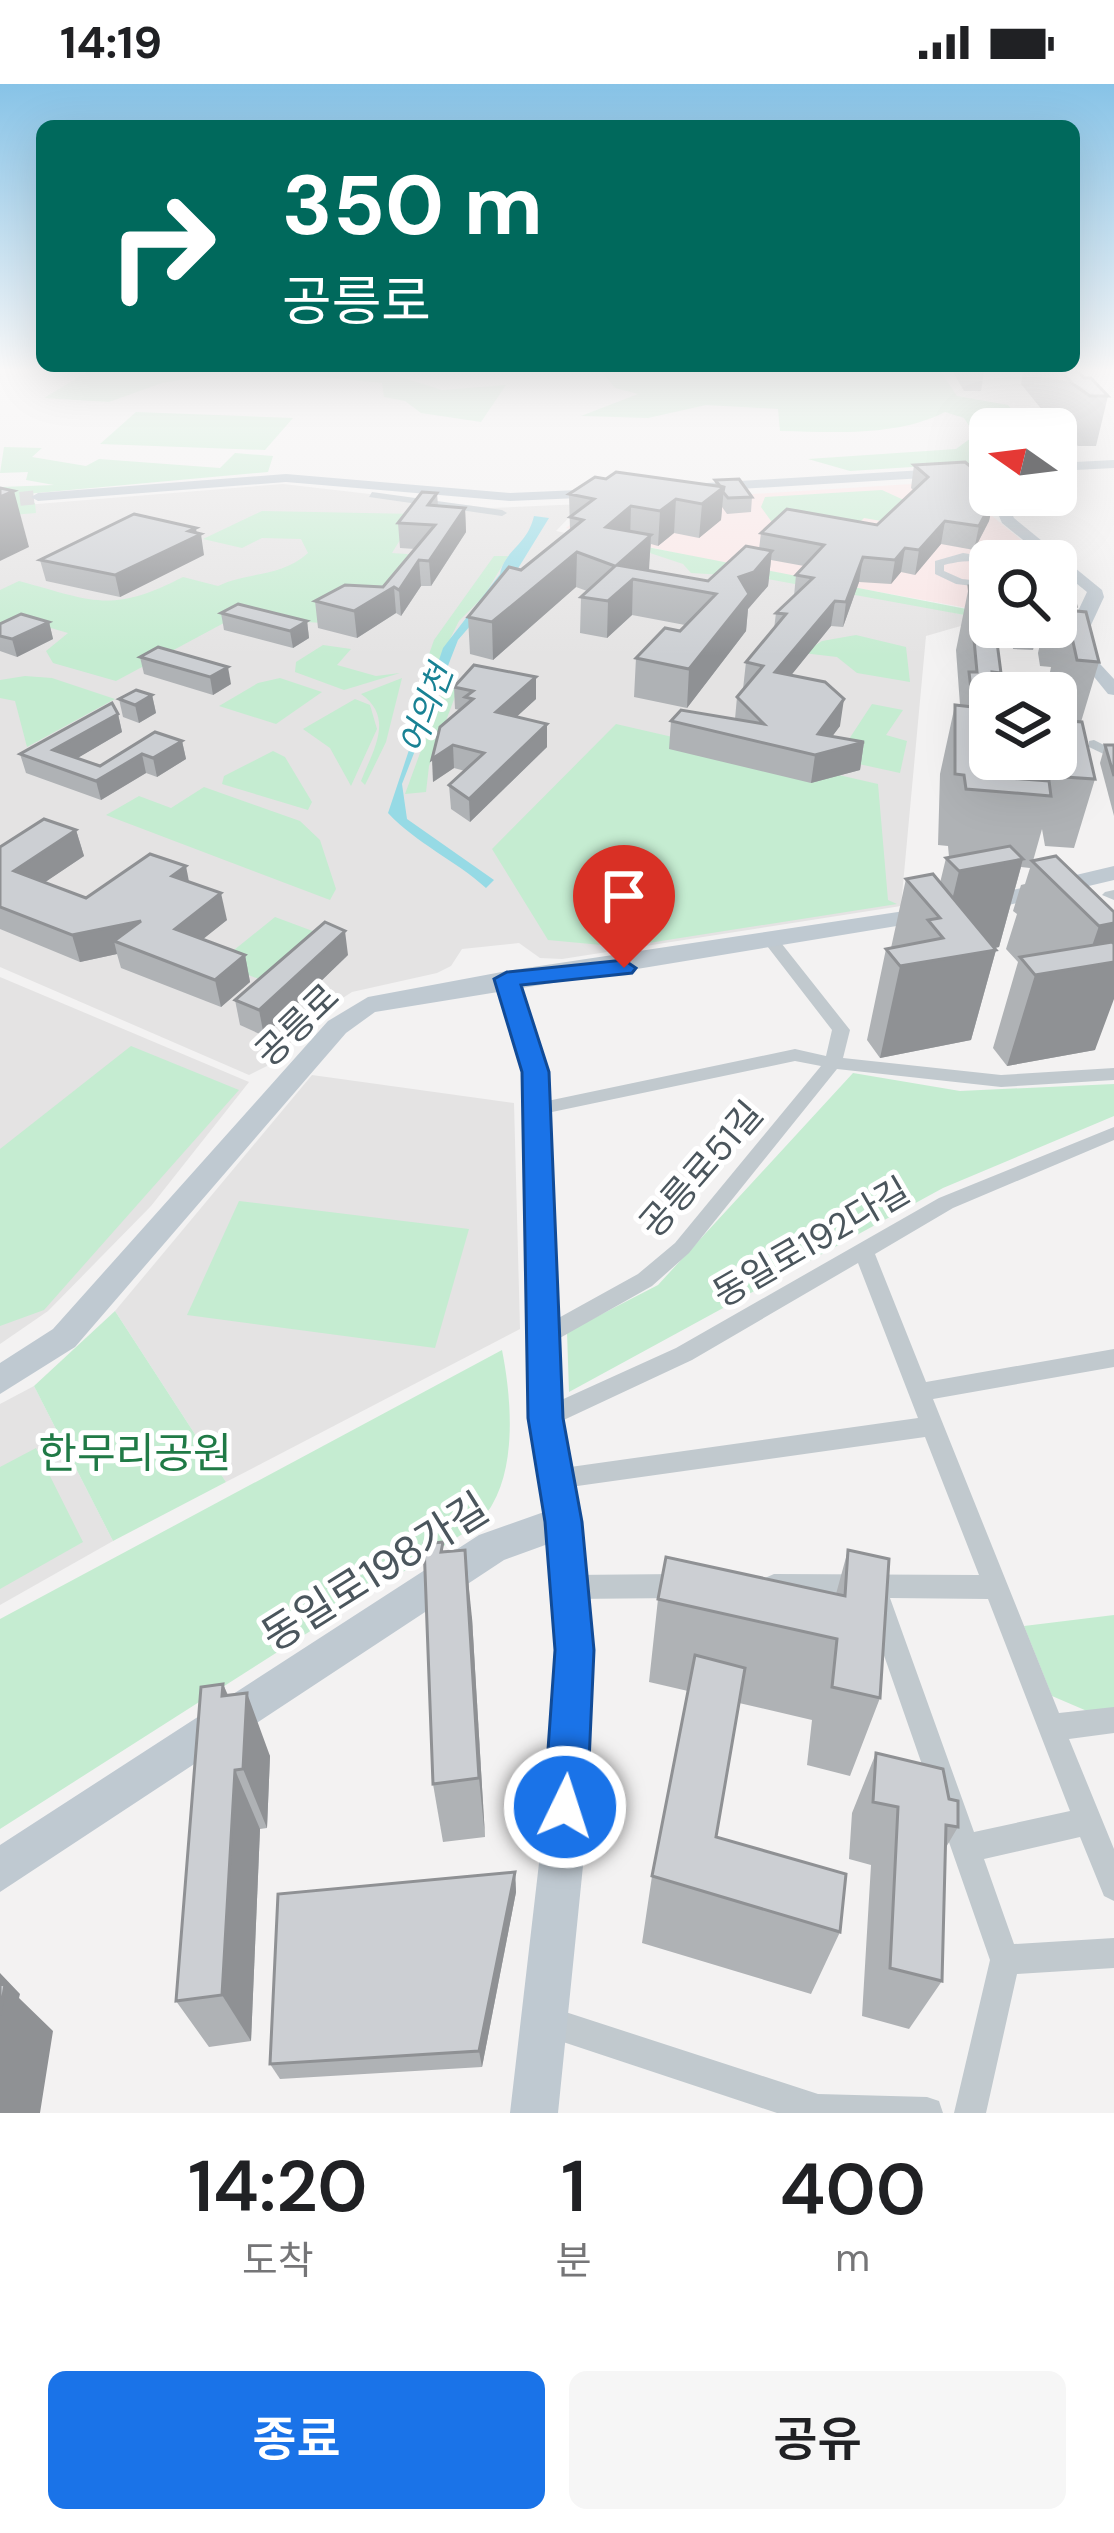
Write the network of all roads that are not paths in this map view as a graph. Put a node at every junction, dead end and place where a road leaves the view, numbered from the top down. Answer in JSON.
{"nodes":[{"id":1,"x":969,"y":471,"type":"edge"},
{"id":2,"x":682,"y":489,"type":"edge"},
{"id":3,"x":619,"y":492,"type":"edge"},
{"id":4,"x":372,"y":495,"type":"dead end"},
{"id":5,"x":38,"y":497,"type":"tunnel mouth"},
{"id":6,"x":502,"y":514,"type":"dead end"},
{"id":7,"x":1006,"y":516,"type":"edge"},
{"id":8,"x":1028,"y":540,"type":"edge"},
{"id":9,"x":969,"y":557,"type":"edge"},
{"id":10,"x":969,"y":583,"type":"edge"},
{"id":11,"x":1077,"y":584,"type":"edge"},
{"id":12,"x":1077,"y":621,"type":"edge"},
{"id":13,"x":1077,"y":641,"type":"edge"},
{"id":14,"x":1114,"y":690,"type":"edge"},
{"id":15,"x":1094,"y":745,"type":"dead end"},
{"id":16,"x":1114,"y":755,"type":"edge"},
{"id":17,"x":1110,"y":889,"type":"edge"},
{"id":18,"x":772,"y":942,"type":"junction"},
{"id":19,"x":507,"y":979,"type":"junction"},
{"id":20,"x":833,"y":1064,"type":"junction"},
{"id":21,"x":1114,"y":1074,"type":"edge"},
{"id":22,"x":533,"y":1110,"type":"junction"},
{"id":23,"x":1113,"y":1136,"type":"edge"},
{"id":24,"x":863,"y":1250,"type":"junction"},
{"id":25,"x":543,"y":1337,"type":"junction"},
{"id":26,"x":1114,"y":1358,"type":"edge"},
{"id":27,"x":0,"y":1380,"type":"edge"},
{"id":28,"x":920,"y":1392,"type":"junction"},
{"id":29,"x":545,"y":1418,"type":"junction"},
{"id":30,"x":933,"y":1426,"type":"junction"},
{"id":31,"x":556,"y":1479,"type":"junction"},
{"id":32,"x":563,"y":1522,"type":"junction"},
{"id":33,"x":710,"y":1586,"type":"edge"},
{"id":34,"x":757,"y":1586,"type":"edge"},
{"id":35,"x":873,"y":1586,"type":"junction"},
{"id":36,"x":570,"y":1587,"type":"junction"},
{"id":37,"x":997,"y":1587,"type":"junction"},
{"id":38,"x":1114,"y":1720,"type":"edge"},
{"id":39,"x":1052,"y":1727,"type":"junction"},
{"id":40,"x":1088,"y":1821,"type":"junction"},
{"id":41,"x":966,"y":1848,"type":"junction"},
{"id":42,"x":0,"y":1870,"type":"edge"},
{"id":43,"x":1114,"y":1886,"type":"edge"},
{"id":44,"x":1114,"y":1954,"type":"edge"},
{"id":45,"x":1006,"y":1960,"type":"junction"},
{"id":46,"x":544,"y":2021,"type":"junction"},
{"id":47,"x":534,"y":2113,"type":"edge"},
{"id":48,"x":926,"y":2113,"type":"edge"},
{"id":49,"x":970,"y":2113,"type":"edge"}],
"edges":[{"from":1,"to":2,"type":"street"},
{"from":3,"to":5,"type":"street"},
{"from":4,"to":6,"type":"street"},
{"from":7,"to":8,"type":"street"},
{"from":9,"to":10,"type":"street"},
{"from":11,"to":12,"type":"street"},
{"from":13,"to":14,"type":"street"},
{"from":15,"to":16,"type":"street"},
{"from":17,"to":18,"type":"street","name":"공릉로"},
{"from":18,"to":19,"type":"street","name":"공릉로"},
{"from":18,"to":20,"type":"street"},
{"from":19,"to":22,"type":"street"},
{"from":19,"to":27,"type":"street","name":"공릉로"},
{"from":20,"to":21,"type":"street","name":"공릉로51길"},
{"from":20,"to":22,"type":"street","name":"공릉로51길"},
{"from":20,"to":25,"type":"street","name":"공릉로51길"},
{"from":22,"to":25,"type":"street"},
{"from":23,"to":24,"type":"street","name":"동일로192다길"},
{"from":24,"to":28,"type":"street"},
{"from":24,"to":29,"type":"street","name":"동일로192다길"},
{"from":25,"to":29,"type":"street"},
{"from":26,"to":28,"type":"street"},
{"from":28,"to":30,"type":"street"},
{"from":29,"to":31,"type":"street"},
{"from":30,"to":31,"type":"street"},
{"from":30,"to":37,"type":"street"},
{"from":31,"to":32,"type":"street"},
{"from":32,"to":36,"type":"street"},
{"from":32,"to":42,"type":"street","name":"동일로198가길"},
{"from":33,"to":36,"type":"street"},
{"from":34,"to":35,"type":"street"},
{"from":35,"to":37,"type":"street"},
{"from":35,"to":41,"type":"street"},
{"from":36,"to":46,"type":"street"},
{"from":37,"to":39,"type":"street"},
{"from":38,"to":39,"type":"street"},
{"from":39,"to":40,"type":"street"},
{"from":40,"to":41,"type":"street"},
{"from":40,"to":43,"type":"street"},
{"from":41,"to":45,"type":"street"},
{"from":44,"to":45,"type":"street"},
{"from":45,"to":49,"type":"street"},
{"from":46,"to":47,"type":"street"},
{"from":46,"to":48,"type":"street"}]}
